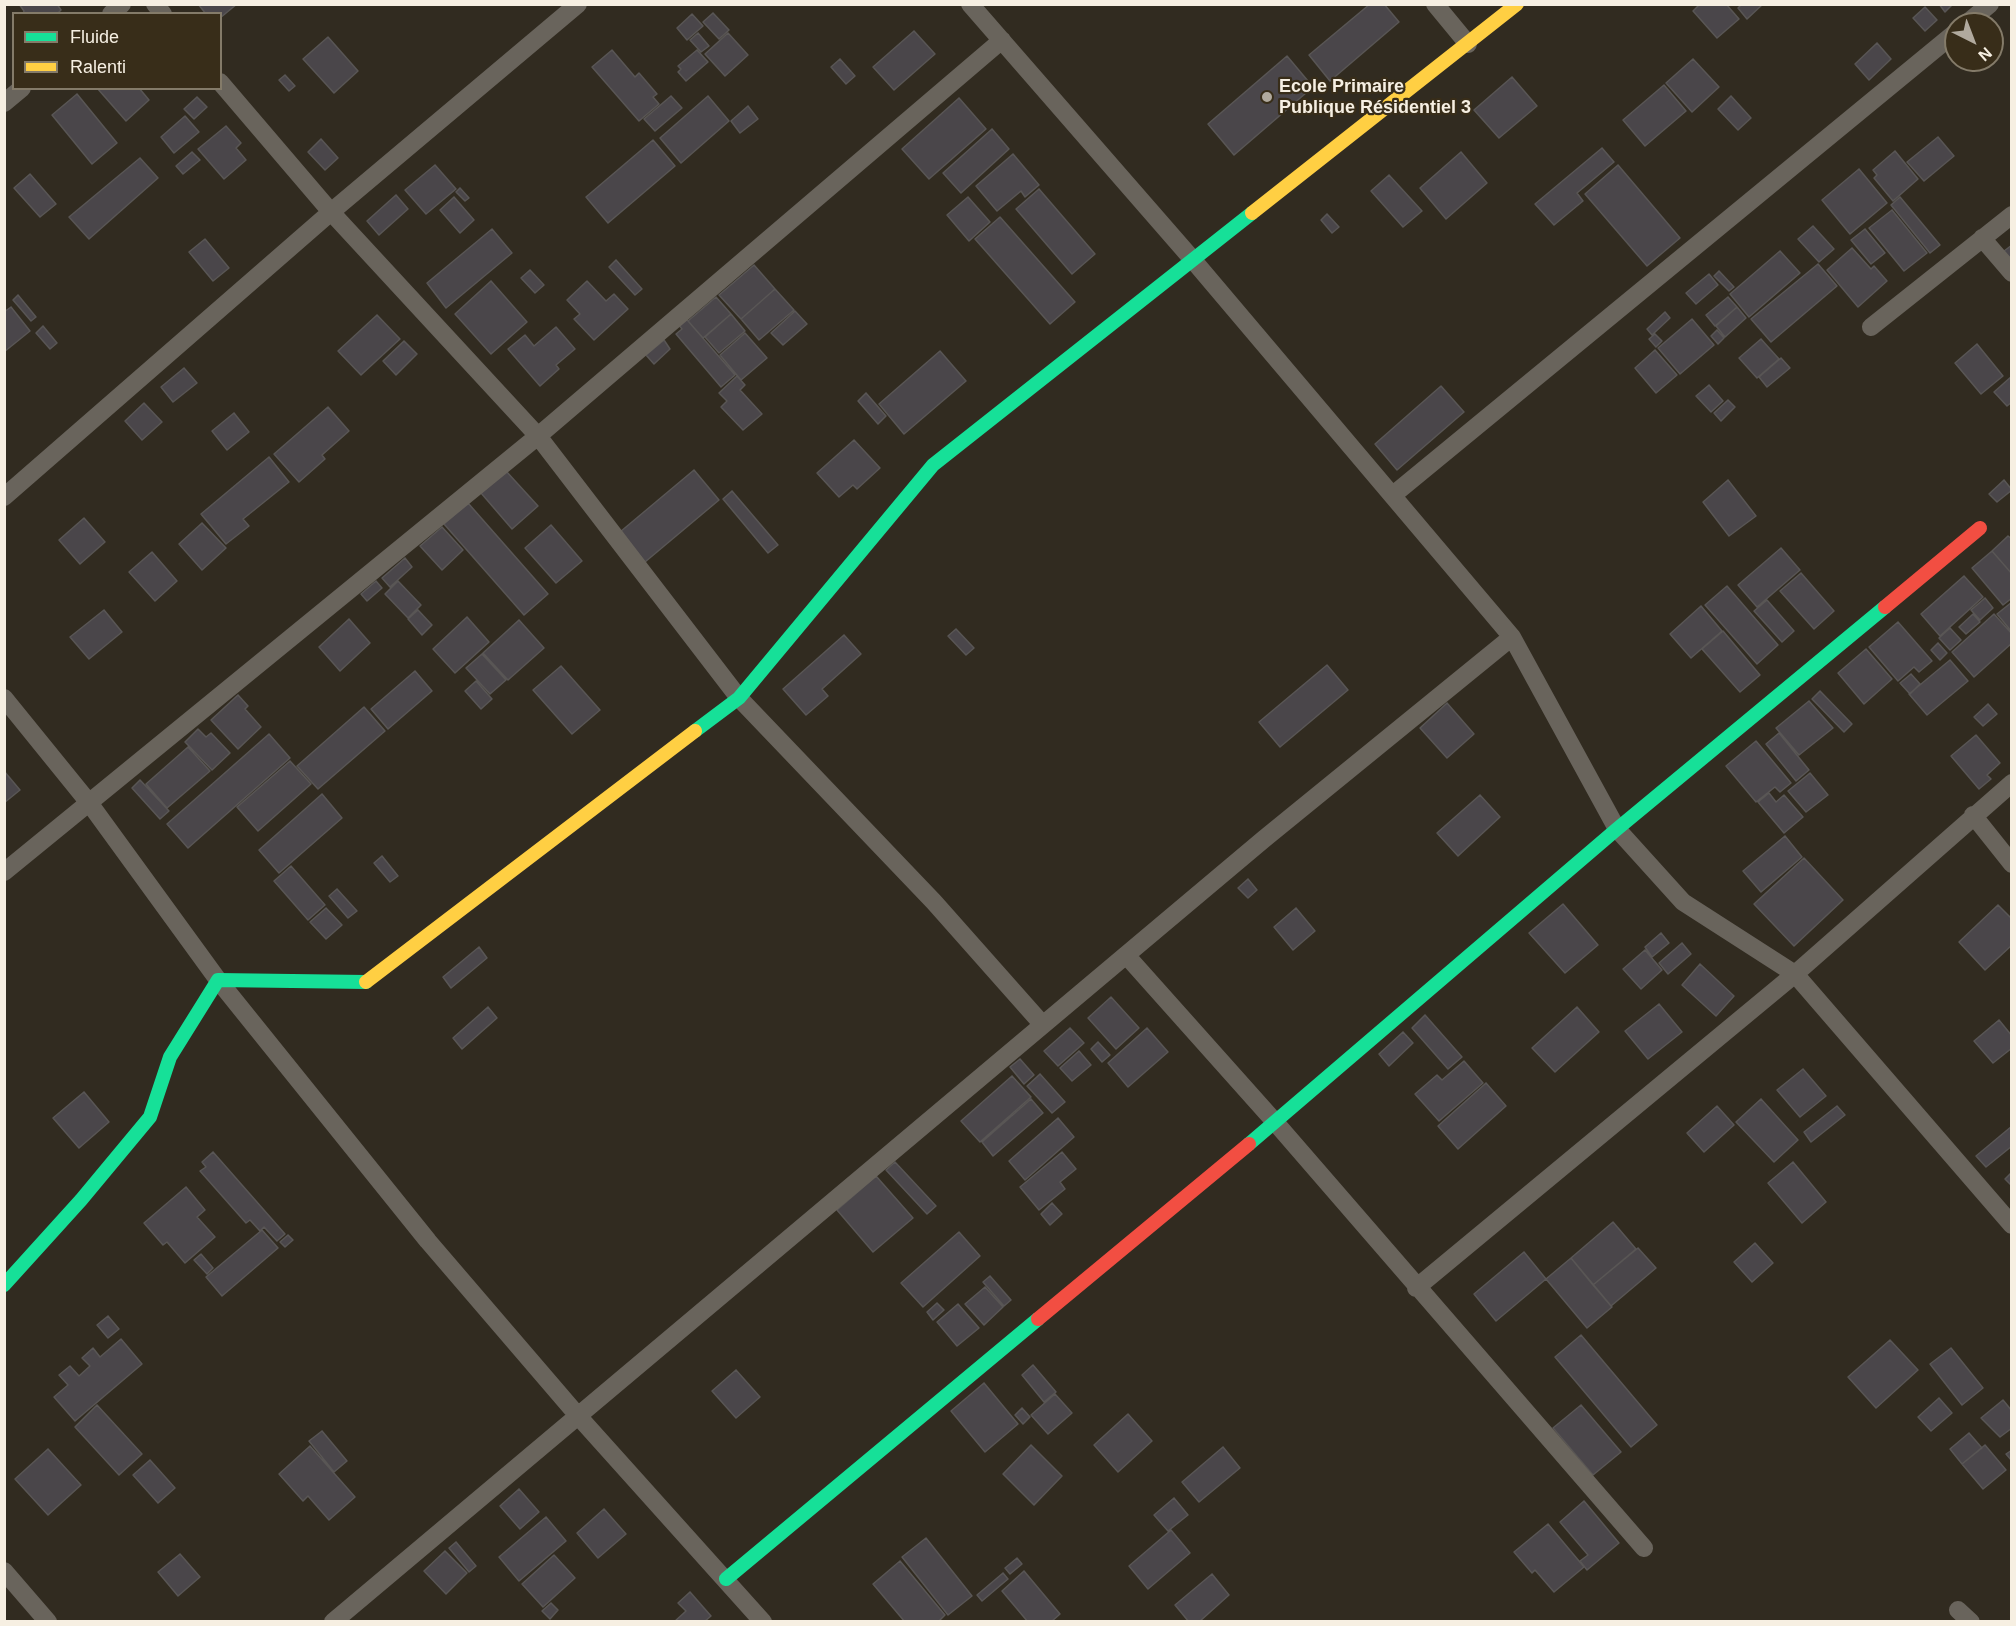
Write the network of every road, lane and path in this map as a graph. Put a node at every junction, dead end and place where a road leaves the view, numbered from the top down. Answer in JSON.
{"nodes":[{"id":1,"x":578,"y":4,"type":"edge"},
{"id":2,"x":970,"y":4,"type":"edge"},
{"id":3,"x":1435,"y":4,"type":"edge"},
{"id":4,"x":1517,"y":4,"type":"edge"},
{"id":5,"x":1002,"y":40,"type":"junction"},
{"id":6,"x":1944,"y":42,"type":"edge"},
{"id":7,"x":1468,"y":44,"type":"junction"},
{"id":8,"x":222,"y":84,"type":"edge"},
{"id":9,"x":20,"y":90,"type":"edge"},
{"id":10,"x":4,"y":104,"type":"edge"},
{"id":11,"x":331,"y":212,"type":"junction"},
{"id":12,"x":2012,"y":215,"type":"edge"},
{"id":13,"x":1982,"y":238,"type":"junction"},
{"id":14,"x":1193,"y":260,"type":"junction"},
{"id":15,"x":2012,"y":273,"type":"edge"},
{"id":16,"x":1871,"y":327,"type":"dead end"},
{"id":17,"x":537,"y":436,"type":"junction"},
{"id":18,"x":1393,"y":495,"type":"junction"},
{"id":19,"x":4,"y":497,"type":"edge"},
{"id":20,"x":1980,"y":528,"type":"dead end"},
{"id":21,"x":1512,"y":636,"type":"junction"},
{"id":22,"x":4,"y":698,"type":"edge"},
{"id":23,"x":739,"y":698,"type":"junction"},
{"id":24,"x":2012,"y":783,"type":"edge"},
{"id":25,"x":90,"y":804,"type":"junction"},
{"id":26,"x":1973,"y":815,"type":"junction"},
{"id":27,"x":1617,"y":829,"type":"junction"},
{"id":28,"x":2012,"y":864,"type":"edge"},
{"id":29,"x":4,"y":872,"type":"edge"},
{"id":30,"x":1126,"y":955,"type":"junction"},
{"id":31,"x":1795,"y":974,"type":"junction"},
{"id":32,"x":218,"y":980,"type":"junction"},
{"id":33,"x":1043,"y":1025,"type":"junction"},
{"id":34,"x":1275,"y":1122,"type":"junction"},
{"id":35,"x":2012,"y":1225,"type":"edge"},
{"id":36,"x":4,"y":1285,"type":"edge"},
{"id":37,"x":1416,"y":1288,"type":"junction"},
{"id":38,"x":579,"y":1417,"type":"junction"},
{"id":39,"x":1644,"y":1548,"type":"dead end"},
{"id":40,"x":4,"y":1571,"type":"edge"},
{"id":41,"x":726,"y":1579,"type":"junction"},
{"id":42,"x":48,"y":1622,"type":"edge"},
{"id":43,"x":333,"y":1622,"type":"edge"},
{"id":44,"x":763,"y":1622,"type":"edge"}],
"edges":[{"from":1,"to":11,"type":"street"},
{"from":2,"to":5,"type":"street"},
{"from":3,"to":7,"type":"street"},
{"from":4,"to":7,"type":"street"},
{"from":5,"to":14,"type":"street"},
{"from":5,"to":17,"type":"street"},
{"from":6,"to":18,"type":"street"},
{"from":7,"to":14,"type":"street"},
{"from":8,"to":11,"type":"street"},
{"from":9,"to":10,"type":"street"},
{"from":11,"to":17,"type":"street"},
{"from":11,"to":19,"type":"street"},
{"from":12,"to":13,"type":"street"},
{"from":13,"to":15,"type":"street"},
{"from":13,"to":16,"type":"street"},
{"from":14,"to":18,"type":"street"},
{"from":14,"to":23,"type":"street"},
{"from":17,"to":23,"type":"street"},
{"from":17,"to":25,"type":"street"},
{"from":18,"to":21,"type":"street"},
{"from":20,"to":27,"type":"street"},
{"from":21,"to":27,"type":"street"},
{"from":21,"to":30,"type":"street"},
{"from":22,"to":25,"type":"street"},
{"from":23,"to":32,"type":"street"},
{"from":23,"to":33,"type":"street"},
{"from":24,"to":26,"type":"street"},
{"from":25,"to":29,"type":"street"},
{"from":25,"to":32,"type":"street"},
{"from":26,"to":28,"type":"street"},
{"from":26,"to":31,"type":"street"},
{"from":27,"to":31,"type":"street"},
{"from":27,"to":34,"type":"street"},
{"from":30,"to":33,"type":"street"},
{"from":30,"to":34,"type":"street"},
{"from":31,"to":35,"type":"street"},
{"from":31,"to":37,"type":"street"},
{"from":32,"to":36,"type":"street"},
{"from":32,"to":38,"type":"street"},
{"from":33,"to":38,"type":"street"},
{"from":34,"to":37,"type":"street"},
{"from":34,"to":41,"type":"street"},
{"from":37,"to":39,"type":"street"},
{"from":38,"to":41,"type":"street"},
{"from":38,"to":43,"type":"street"},
{"from":40,"to":42,"type":"street"},
{"from":41,"to":44,"type":"street"}]}
